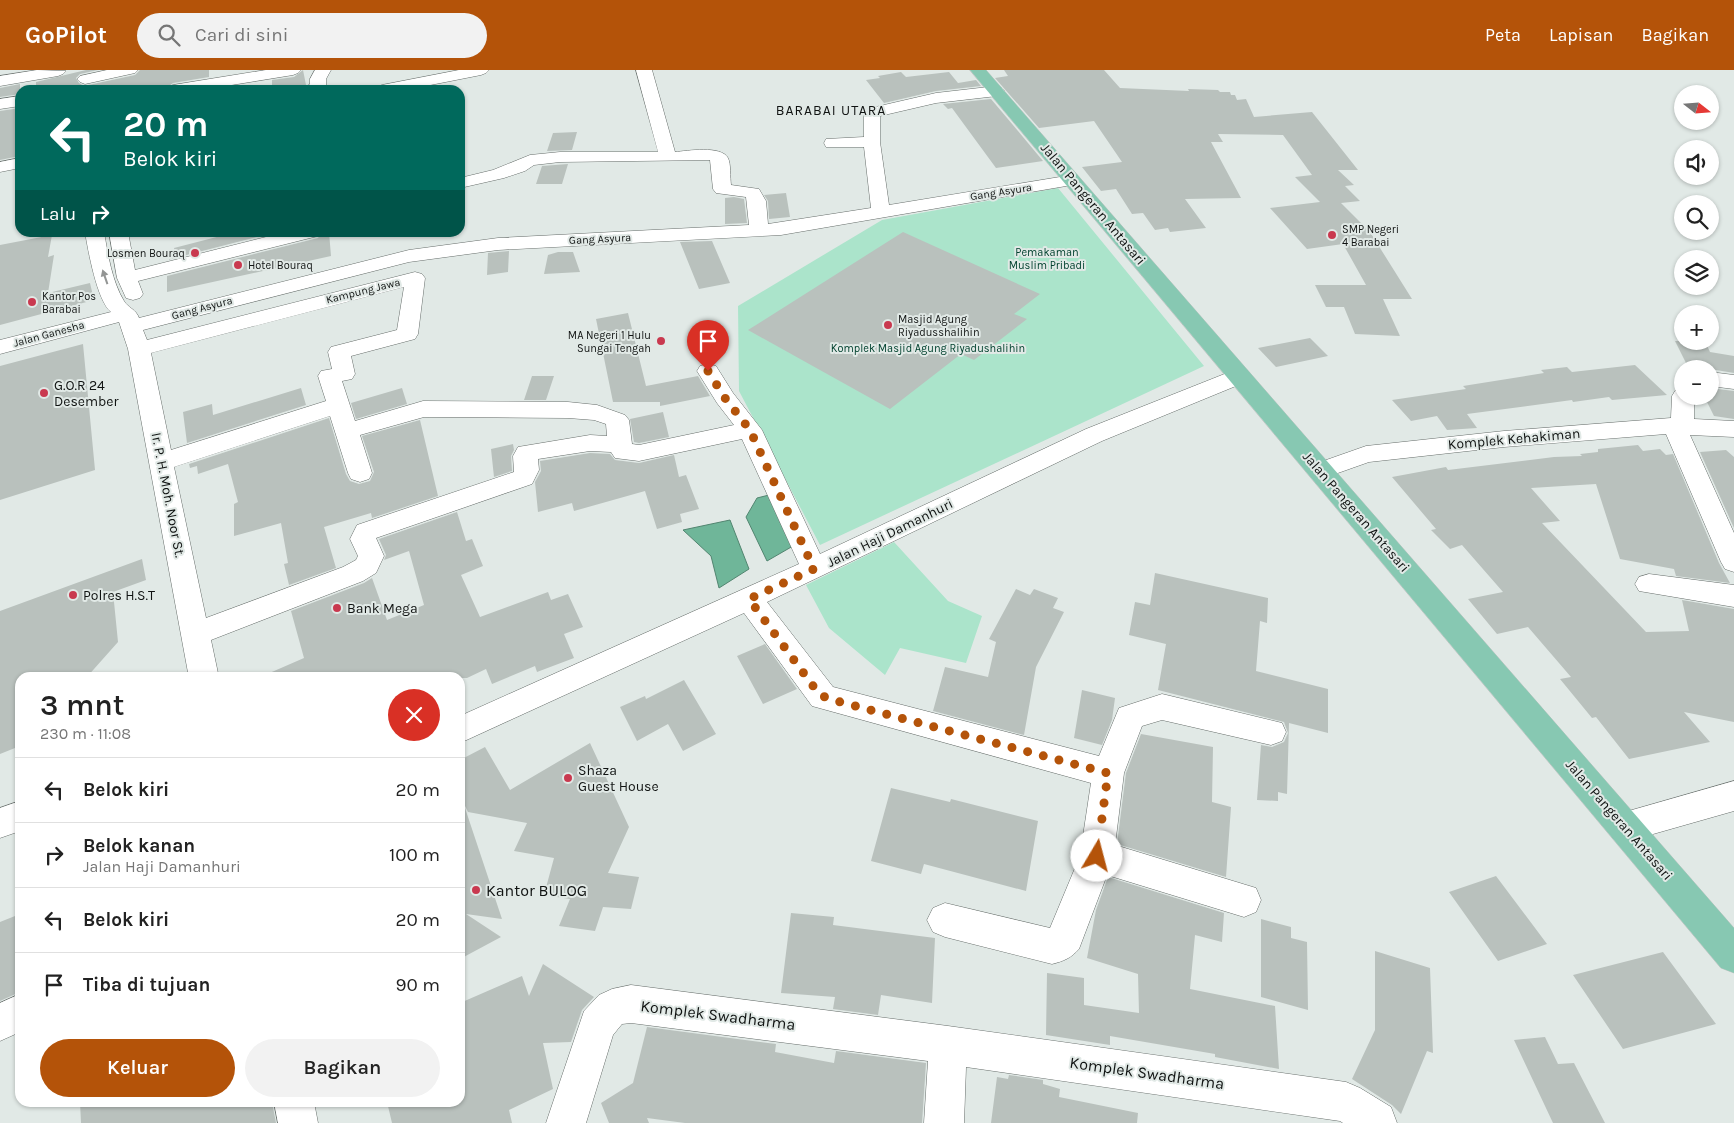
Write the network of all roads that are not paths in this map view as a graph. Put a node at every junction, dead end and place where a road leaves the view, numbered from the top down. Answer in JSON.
{"nodes":[{"id":1,"x":130,"y":70,"type":"edge"},
{"id":2,"x":293,"y":70,"type":"edge"},
{"id":3,"x":323,"y":70,"type":"edge"},
{"id":4,"x":644,"y":70,"type":"edge"},
{"id":5,"x":978,"y":70,"type":"edge"},
{"id":6,"x":58,"y":71,"type":"edge"},
{"id":7,"x":473,"y":71,"type":"edge"},
{"id":8,"x":409,"y":77,"type":"edge"},
{"id":9,"x":85,"y":80,"type":"edge"},
{"id":10,"x":0,"y":81,"type":"edge"},
{"id":11,"x":62,"y":85,"type":"edge"},
{"id":12,"x":203,"y":85,"type":"edge"},
{"id":13,"x":318,"y":85,"type":"edge"},
{"id":14,"x":392,"y":85,"type":"edge"},
{"id":15,"x":996,"y":91,"type":"junction"},
{"id":16,"x":15,"y":102,"type":"edge"},
{"id":17,"x":0,"y":104,"type":"edge"},
{"id":18,"x":872,"y":142,"type":"junction"},
{"id":19,"x":832,"y":143,"type":"dead end"},
{"id":20,"x":668,"y":157,"type":"junction"},
{"id":21,"x":15,"y":164,"type":"edge"},
{"id":22,"x":0,"y":166,"type":"edge"},
{"id":23,"x":1072,"y":180,"type":"junction"},
{"id":24,"x":465,"y":182,"type":"edge"},
{"id":25,"x":881,"y":212,"type":"junction"},
{"id":26,"x":759,"y":230,"type":"junction"},
{"id":27,"x":95,"y":237,"type":"edge"},
{"id":28,"x":119,"y":237,"type":"edge"},
{"id":29,"x":291,"y":237,"type":"edge"},
{"id":30,"x":432,"y":237,"type":"edge"},
{"id":31,"x":430,"y":253,"type":"junction"},
{"id":32,"x":392,"y":260,"type":"junction"},
{"id":33,"x":127,"y":278,"type":"junction"},
{"id":34,"x":392,"y":284,"type":"junction"},
{"id":35,"x":133,"y":330,"type":"junction"},
{"id":36,"x":0,"y":347,"type":"edge"},
{"id":37,"x":708,"y":371,"type":"dead end"},
{"id":38,"x":1240,"y":376,"type":"junction"},
{"id":39,"x":1719,"y":380,"type":"edge"},
{"id":40,"x":1734,"y":382,"type":"edge"},
{"id":41,"x":1683,"y":405,"type":"edge"},
{"id":42,"x":338,"y":406,"type":"junction"},
{"id":43,"x":1674,"y":426,"type":"junction"},
{"id":44,"x":1734,"y":429,"type":"edge"},
{"id":45,"x":750,"y":430,"type":"junction"},
{"id":46,"x":346,"y":431,"type":"junction"},
{"id":47,"x":620,"y":445,"type":"junction"},
{"id":48,"x":162,"y":462,"type":"junction"},
{"id":49,"x":1321,"y":471,"type":"junction"},
{"id":50,"x":360,"y":473,"type":"dead end"},
{"id":51,"x":1734,"y":562,"type":"edge"},
{"id":52,"x":814,"y":569,"type":"junction"},
{"id":53,"x":1649,"y":584,"type":"dead end"},
{"id":54,"x":1734,"y":596,"type":"edge"},
{"id":55,"x":749,"y":599,"type":"junction"},
{"id":56,"x":196,"y":634,"type":"junction"},
{"id":57,"x":203,"y":672,"type":"edge"},
{"id":58,"x":465,"y":728,"type":"edge"},
{"id":59,"x":1271,"y":732,"type":"dead end"},
{"id":60,"x":1108,"y":773,"type":"junction"},
{"id":61,"x":1734,"y":796,"type":"edge"},
{"id":62,"x":15,"y":818,"type":"edge"},
{"id":63,"x":0,"y":824,"type":"edge"},
{"id":64,"x":1625,"y":826,"type":"junction"},
{"id":65,"x":1097,"y":856,"type":"junction"},
{"id":66,"x":1244,"y":900,"type":"dead end"},
{"id":67,"x":945,"y":920,"type":"dead end"},
{"id":68,"x":1734,"y":954,"type":"edge"},
{"id":69,"x":15,"y":1015,"type":"edge"},
{"id":70,"x":0,"y":1022,"type":"edge"},
{"id":71,"x":948,"y":1045,"type":"junction"},
{"id":72,"x":295,"y":1107,"type":"edge"},
{"id":73,"x":1362,"y":1112,"type":"edge"},
{"id":74,"x":298,"y":1123,"type":"edge"},
{"id":75,"x":566,"y":1123,"type":"edge"},
{"id":76,"x":944,"y":1123,"type":"edge"}],
"edges":[{"from":1,"to":9,"type":"street"},
{"from":2,"to":12,"type":"street"},
{"from":3,"to":13,"type":"street"},
{"from":4,"to":20,"type":"street"},
{"from":5,"to":15,"type":"main road","name":"Jalan Pangeran Antasari"},
{"from":6,"to":10,"type":"street"},
{"from":6,"to":11,"type":"street"},
{"from":7,"to":8,"type":"street"},
{"from":8,"to":14,"type":"street"},
{"from":15,"to":18,"type":"street"},
{"from":15,"to":23,"type":"main road","name":"Jalan Pangeran Antasari"},
{"from":16,"to":17,"type":"street"},
{"from":18,"to":19,"type":"street"},
{"from":18,"to":25,"type":"street"},
{"from":20,"to":24,"type":"street"},
{"from":20,"to":26,"type":"street"},
{"from":21,"to":22,"type":"street"},
{"from":23,"to":25,"type":"street","name":"Gang Asyura"},
{"from":23,"to":38,"type":"main road","name":"Jalan Pangeran Antasari"},
{"from":25,"to":26,"type":"street","name":"Gang Asyura"},
{"from":26,"to":31,"type":"street","name":"Gang Asyura"},
{"from":35,"to":27,"type":"street","one_way":true},
{"from":28,"to":33,"type":"street","name":"Ir. P. H. Moh. Noor St."},
{"from":29,"to":33,"type":"street"},
{"from":30,"to":31,"type":"street"},
{"from":31,"to":32,"type":"street","name":"Gang Asyura"},
{"from":32,"to":34,"type":"street"},
{"from":32,"to":35,"type":"street","name":"Gang Asyura"},
{"from":33,"to":35,"type":"street","name":"Ir. P. H. Moh. Noor St."},
{"from":34,"to":35,"type":"street","name":"Kampung Jawa"},
{"from":34,"to":42,"type":"street","name":"Kampung Jawa"},
{"from":35,"to":36,"type":"street","name":"Jalan Ganesha"},
{"from":35,"to":48,"type":"street","name":"Ir. P. H. Moh. Noor St."},
{"from":37,"to":45,"type":"street"},
{"from":38,"to":49,"type":"main road","name":"Jalan Pangeran Antasari"},
{"from":38,"to":52,"type":"street","name":"Jalan Haji Damanhuri"},
{"from":39,"to":40,"type":"street"},
{"from":41,"to":43,"type":"street"},
{"from":42,"to":46,"type":"street","name":"Kampung Jawa"},
{"from":42,"to":48,"type":"street"},
{"from":43,"to":44,"type":"street","name":"Komplek Kehakiman"},
{"from":43,"to":49,"type":"street","name":"Komplek Kehakiman"},
{"from":43,"to":51,"type":"street"},
{"from":45,"to":47,"type":"street"},
{"from":45,"to":52,"type":"street"},
{"from":46,"to":47,"type":"street"},
{"from":46,"to":50,"type":"street","name":"Kampung Jawa"},
{"from":47,"to":56,"type":"street"},
{"from":48,"to":56,"type":"street","name":"Ir. P. H. Moh. Noor St."},
{"from":49,"to":64,"type":"main road","name":"Jalan Pangeran Antasari"},
{"from":52,"to":55,"type":"street","name":"Jalan Haji Damanhuri"},
{"from":53,"to":54,"type":"street"},
{"from":55,"to":58,"type":"street","name":"Jalan Haji Damanhuri"},
{"from":55,"to":60,"type":"street"},
{"from":56,"to":57,"type":"street","name":"Ir. P. H. Moh. Noor St."},
{"from":59,"to":60,"type":"street"},
{"from":60,"to":65,"type":"street"},
{"from":61,"to":64,"type":"street"},
{"from":62,"to":63,"type":"street"},
{"from":64,"to":68,"type":"main road","name":"Jalan Pangeran Antasari"},
{"from":65,"to":66,"type":"street"},
{"from":65,"to":67,"type":"street"},
{"from":69,"to":70,"type":"street"},
{"from":71,"to":73,"type":"street","name":"Komplek Swadharma"},
{"from":71,"to":75,"type":"street","name":"Komplek Swadharma"},
{"from":71,"to":76,"type":"street"},
{"from":72,"to":74,"type":"street"}]}
